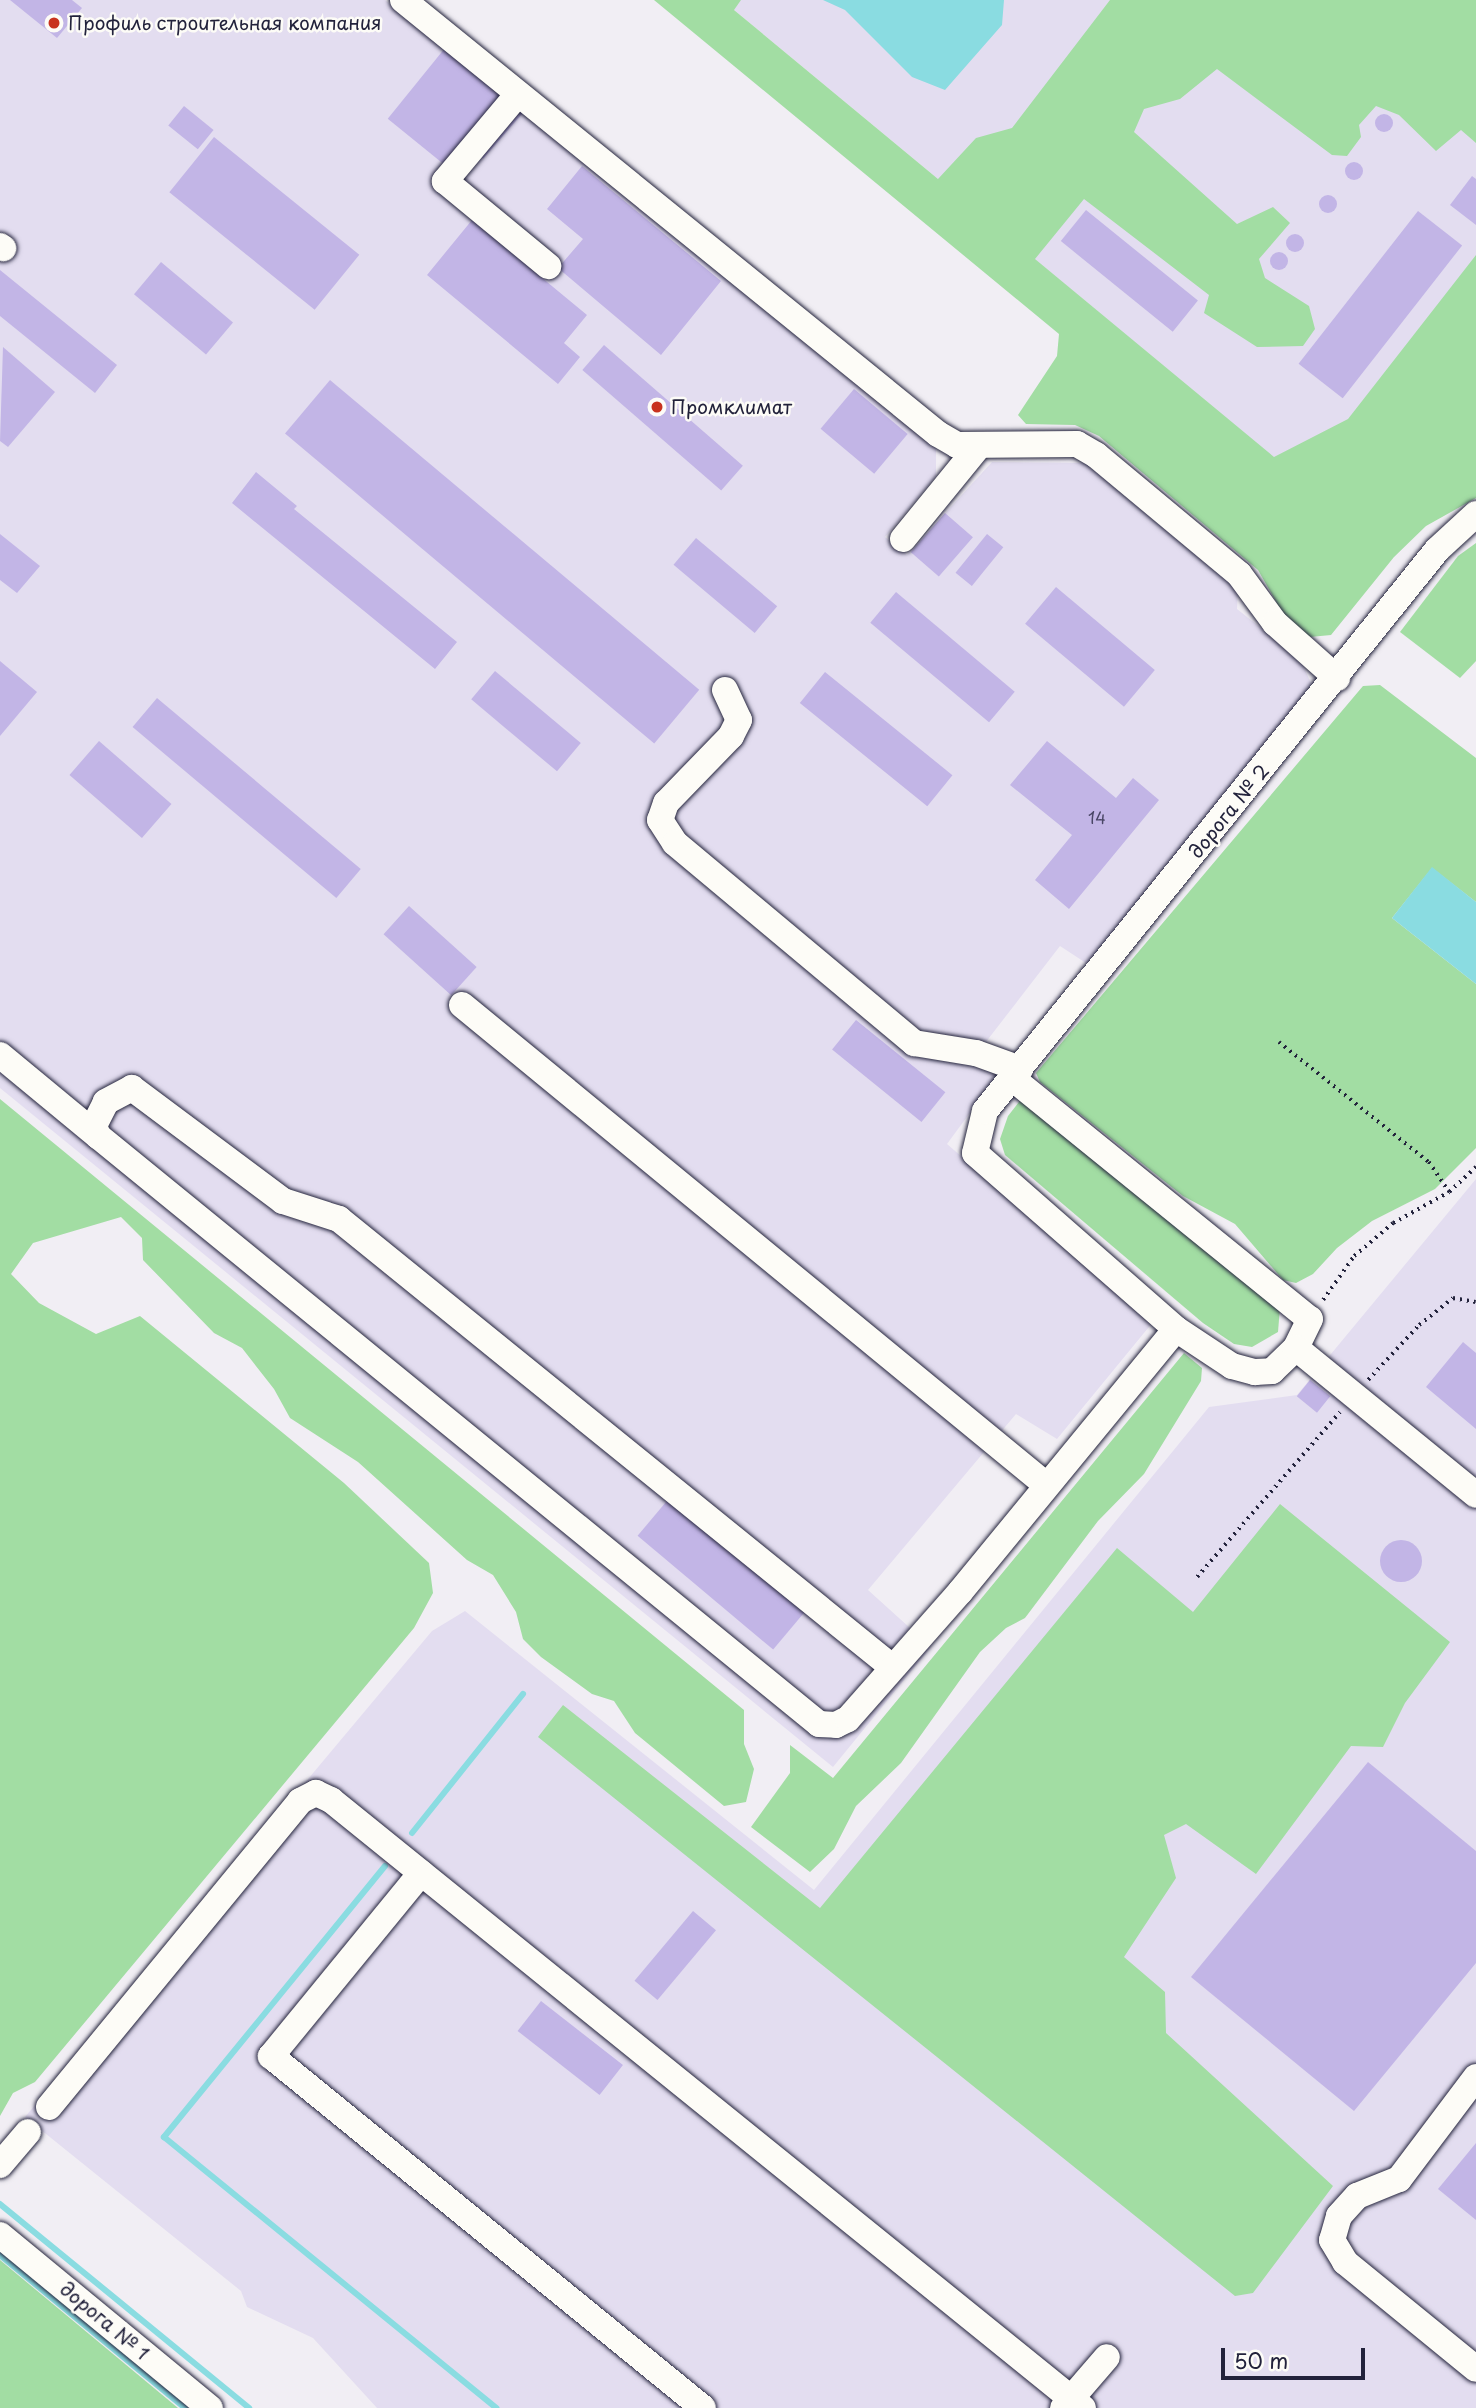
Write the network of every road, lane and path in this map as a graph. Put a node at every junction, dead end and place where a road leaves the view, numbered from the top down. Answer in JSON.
{"nodes":[{"id":1,"x":403,"y":0,"type":"edge"},
{"id":2,"x":518,"y":94,"type":"junction"},
{"id":3,"x":548,"y":266,"type":"dead end"},
{"id":4,"x":978,"y":447,"type":"junction"},
{"id":5,"x":1476,"y":514,"type":"edge"},
{"id":6,"x":903,"y":538,"type":"dead end"},
{"id":7,"x":1337,"y":678,"type":"junction"},
{"id":8,"x":725,"y":690,"type":"dead end"},
{"id":9,"x":462,"y":1005,"type":"dead end"},
{"id":10,"x":1279,"y":1042,"type":"dead end"},
{"id":11,"x":0,"y":1055,"type":"edge"},
{"id":12,"x":1016,"y":1073,"type":"junction"},
{"id":13,"x":98,"y":1136,"type":"junction"},
{"id":14,"x":1476,"y":1167,"type":"edge"},
{"id":15,"x":1449,"y":1192,"type":"junction"},
{"id":16,"x":1476,"y":1302,"type":"edge"},
{"id":17,"x":1310,"y":1319,"type":"junction"},
{"id":18,"x":1176,"y":1329,"type":"junction"},
{"id":19,"x":1296,"y":1348,"type":"junction"},
{"id":20,"x":1354,"y":1395,"type":"junction"},
{"id":21,"x":1045,"y":1484,"type":"junction"},
{"id":22,"x":1476,"y":1495,"type":"edge"},
{"id":23,"x":1197,"y":1577,"type":"dead end"},
{"id":24,"x":892,"y":1667,"type":"junction"},
{"id":25,"x":421,"y":1873,"type":"junction"},
{"id":26,"x":1476,"y":2077,"type":"edge"},
{"id":27,"x":49,"y":2107,"type":"dead end"},
{"id":28,"x":28,"y":2132,"type":"dead end"},
{"id":29,"x":0,"y":2165,"type":"edge"},
{"id":30,"x":0,"y":2235,"type":"edge"},
{"id":31,"x":1107,"y":2357,"type":"dead end"},
{"id":32,"x":1476,"y":2370,"type":"edge"},
{"id":33,"x":1072,"y":2405,"type":"edge"},
{"id":34,"x":210,"y":2408,"type":"edge"},
{"id":35,"x":704,"y":2408,"type":"edge"}],
"edges":[{"from":1,"to":2,"type":"street"},
{"from":2,"to":3,"type":"street"},
{"from":2,"to":4,"type":"street"},
{"from":4,"to":6,"type":"street"},
{"from":4,"to":7,"type":"street"},
{"from":5,"to":7,"type":"street","name":"дорога № 2"},
{"from":7,"to":12,"type":"street","name":"дорога № 2"},
{"from":8,"to":12,"type":"street"},
{"from":9,"to":21,"type":"street"},
{"from":10,"to":15,"type":"path"},
{"from":11,"to":13,"type":"street"},
{"from":12,"to":17,"type":"street"},
{"from":12,"to":18,"type":"street","name":"дорога № 2"},
{"from":13,"to":24,"type":"street"},
{"from":13,"to":24,"type":"street"},
{"from":14,"to":15,"type":"path"},
{"from":15,"to":17,"type":"path"},
{"from":16,"to":20,"type":"path"},
{"from":17,"to":19,"type":"street"},
{"from":18,"to":19,"type":"street"},
{"from":18,"to":21,"type":"street"},
{"from":19,"to":20,"type":"street"},
{"from":20,"to":22,"type":"street"},
{"from":20,"to":23,"type":"path"},
{"from":21,"to":24,"type":"street"},
{"from":25,"to":27,"type":"street"},
{"from":25,"to":33,"type":"street"},
{"from":25,"to":35,"type":"street"},
{"from":26,"to":32,"type":"street"},
{"from":28,"to":29,"type":"street"},
{"from":30,"to":34,"type":"street","name":"дорога № 1"},
{"from":31,"to":33,"type":"street"}]}
